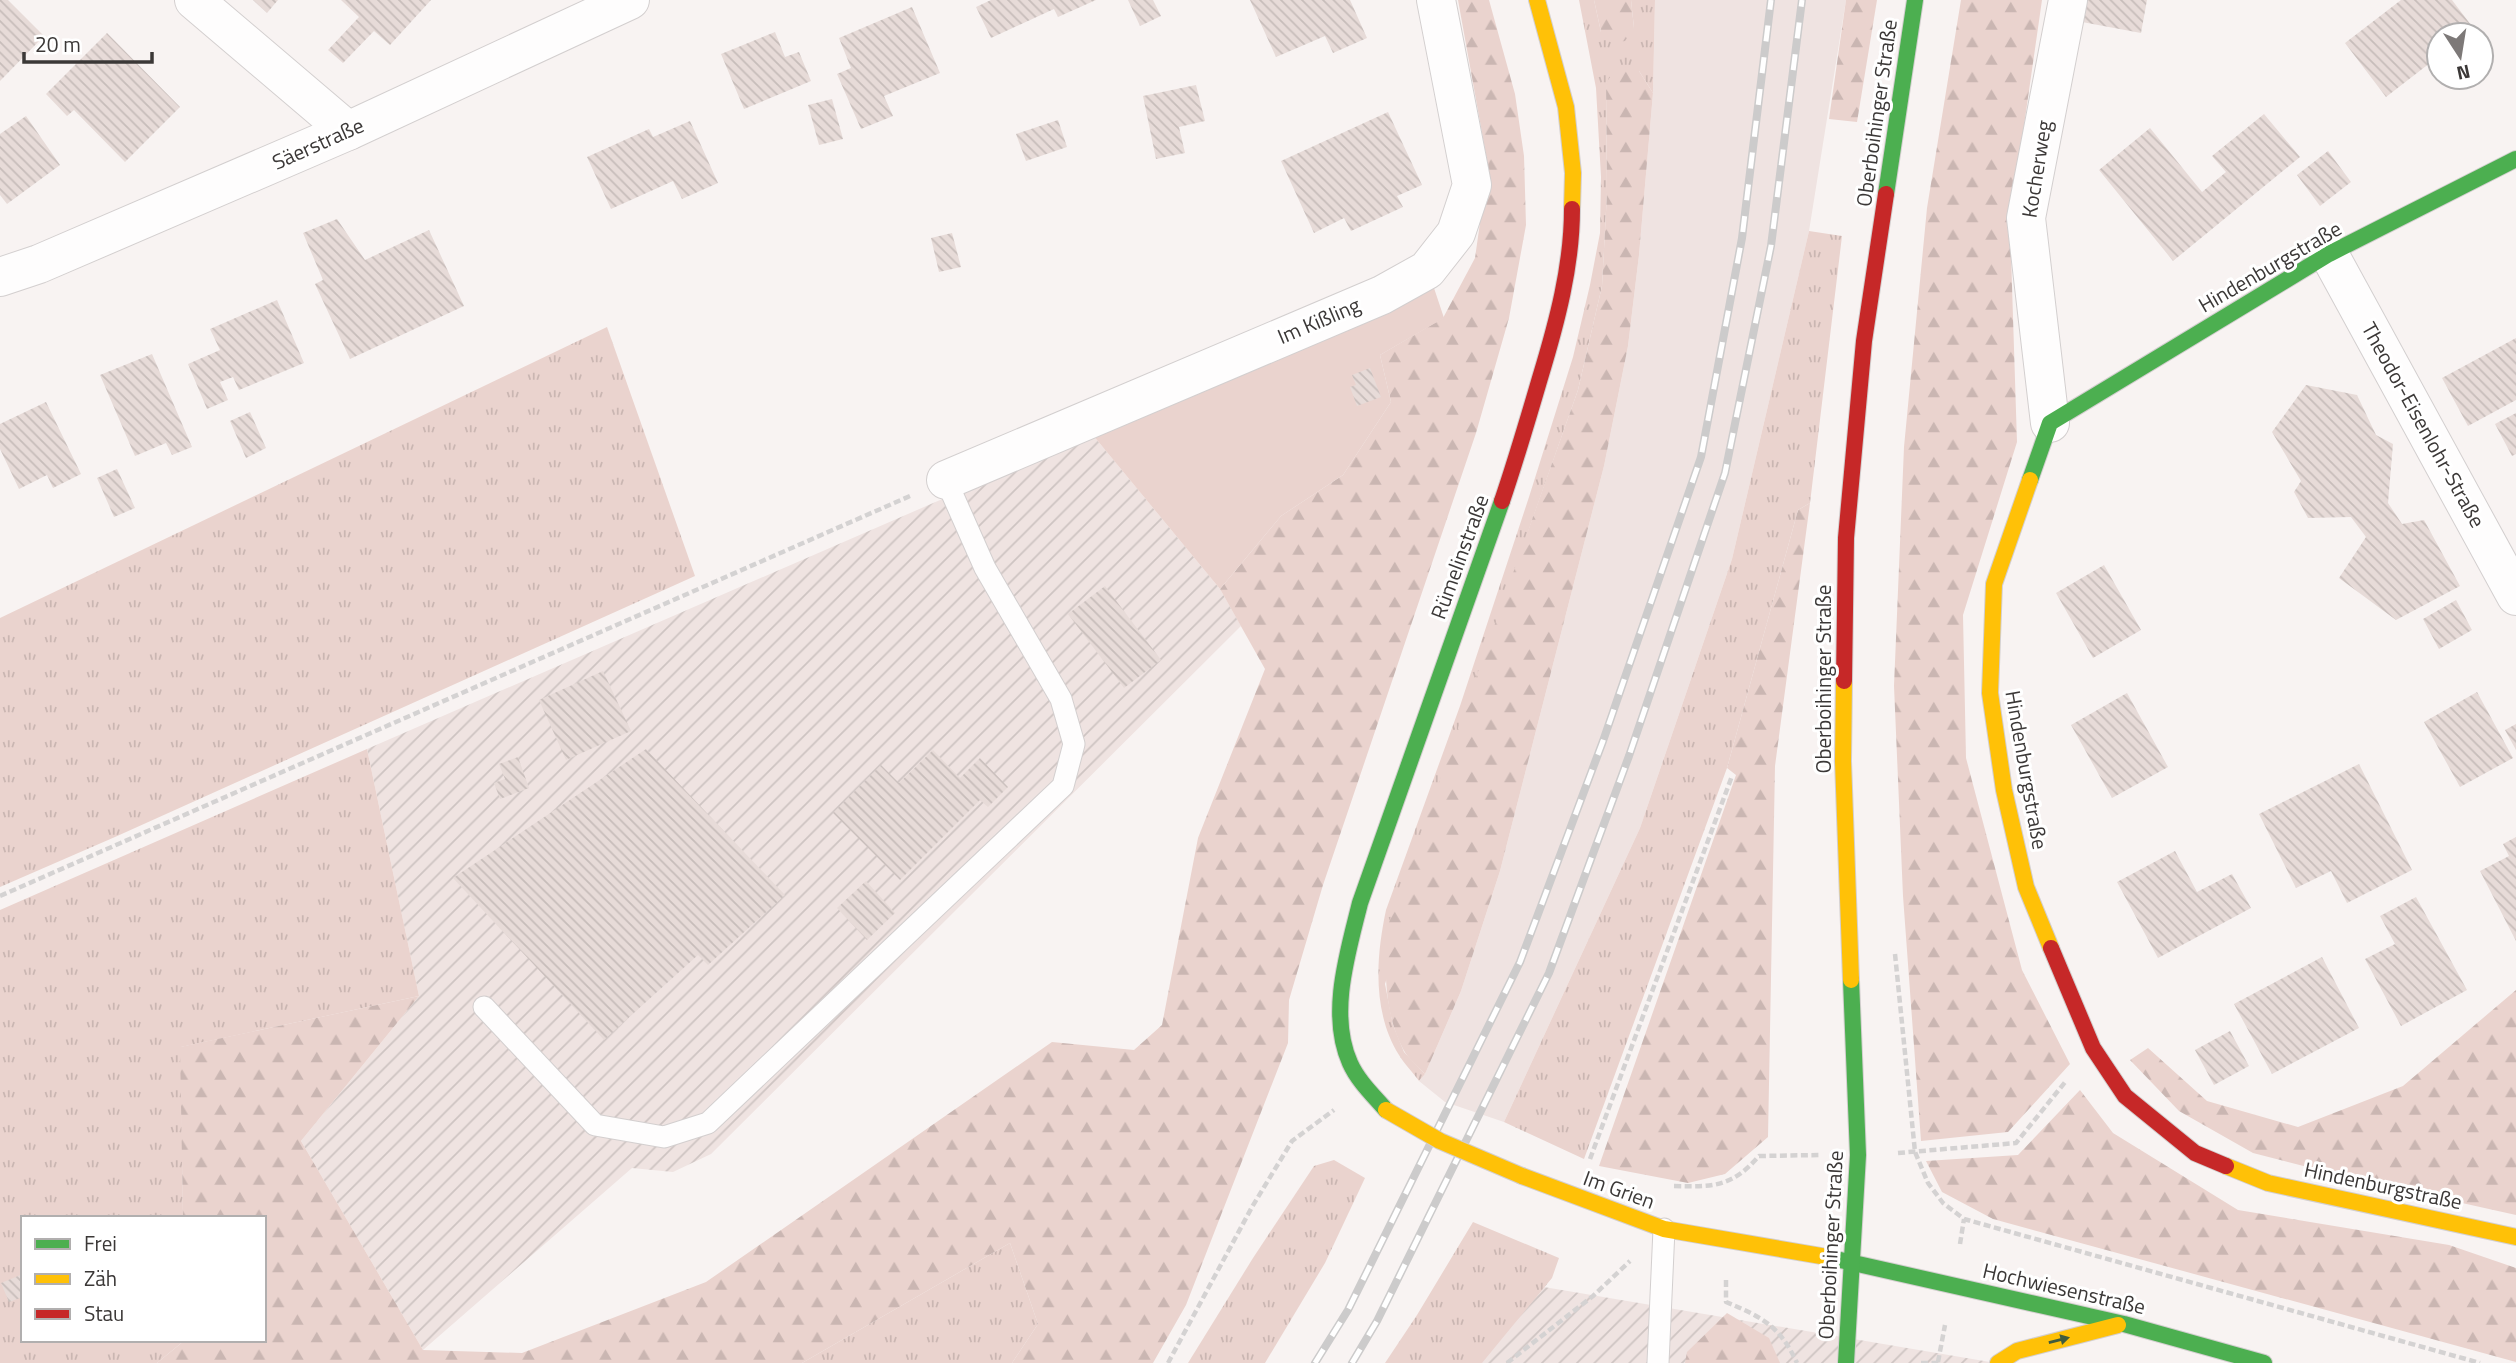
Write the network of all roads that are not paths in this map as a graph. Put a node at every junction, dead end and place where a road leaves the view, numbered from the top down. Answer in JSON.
{"nodes":[{"id":1,"x":194,"y":0,"type":"edge"},
{"id":2,"x":630,"y":0,"type":"edge"},
{"id":3,"x":1436,"y":0,"type":"edge"},
{"id":4,"x":1537,"y":0,"type":"edge"},
{"id":5,"x":1914,"y":0,"type":"edge"},
{"id":6,"x":2068,"y":0,"type":"edge"},
{"id":7,"x":348,"y":131,"type":"junction"},
{"id":8,"x":2516,"y":159,"type":"edge"},
{"id":9,"x":2329,"y":254,"type":"junction"},
{"id":10,"x":0,"y":277,"type":"edge"},
{"id":11,"x":2050,"y":423,"type":"junction"},
{"id":12,"x":946,"y":480,"type":"joint"},
{"id":13,"x":2516,"y":596,"type":"edge"},
{"id":14,"x":484,"y":1007,"type":"dead end"},
{"id":15,"x":1386,"y":1110,"type":"joint"},
{"id":16,"x":1664,"y":1229,"type":"junction"},
{"id":17,"x":2516,"y":1237,"type":"edge"},
{"id":18,"x":1853,"y":1261,"type":"junction"},
{"id":19,"x":2124,"y":1324,"type":"junction"},
{"id":20,"x":1658,"y":1363,"type":"edge"},
{"id":21,"x":1846,"y":1363,"type":"edge"},
{"id":22,"x":1998,"y":1363,"type":"edge"},
{"id":23,"x":2264,"y":1363,"type":"edge"}],
"edges":[{"from":1,"to":7,"type":"street"},
{"from":2,"to":7,"type":"street","name":"Säerstraße"},
{"from":3,"to":12,"type":"street","name":"Im Kißling"},
{"from":4,"to":15,"type":"street","name":"Rümelinstraße"},
{"from":5,"to":18,"type":"street","name":"Oberboihinger Straße"},
{"from":6,"to":11,"type":"street","name":"Kocherweg"},
{"from":7,"to":10,"type":"street","name":"Säerstraße"},
{"from":8,"to":9,"type":"street","name":"Hindenburgstraße"},
{"from":9,"to":11,"type":"street","name":"Hindenburgstraße"},
{"from":9,"to":13,"type":"street","name":"Theodor-Eisenlohr-Straße"},
{"from":11,"to":17,"type":"street","name":"Hindenburgstraße"},
{"from":12,"to":14,"type":"lane"},
{"from":15,"to":16,"type":"street","name":"Im Grien","bridge":true},
{"from":16,"to":18,"type":"street","name":"Im Grien"},
{"from":16,"to":20,"type":"lane"},
{"from":18,"to":19,"type":"street","name":"Hochwiesenstraße"},
{"from":18,"to":21,"type":"street","name":"Oberboihinger Straße"},
{"from":22,"to":19,"type":"street","one_way":true},
{"from":19,"to":23,"type":"street","name":"Hochwiesenstraße"}]}
